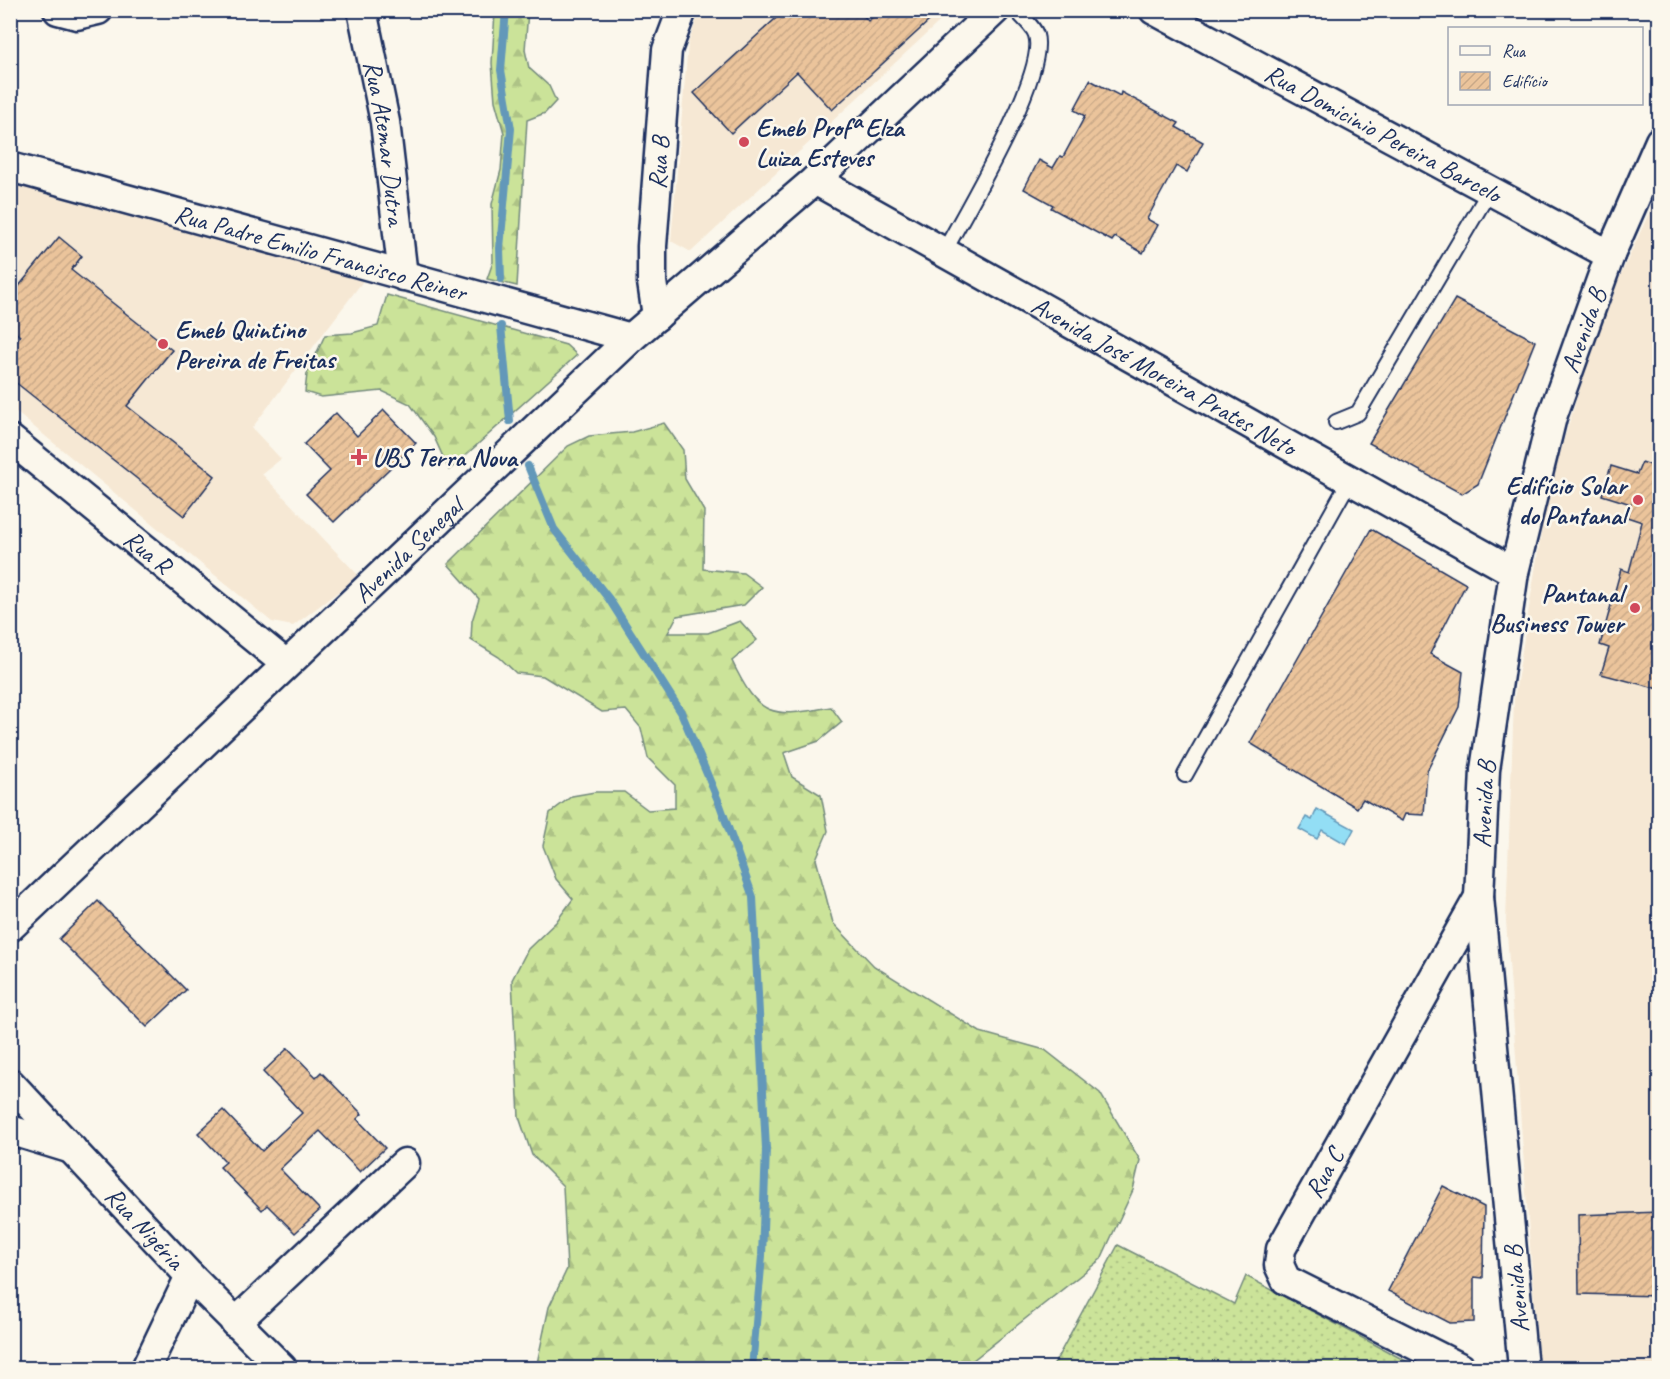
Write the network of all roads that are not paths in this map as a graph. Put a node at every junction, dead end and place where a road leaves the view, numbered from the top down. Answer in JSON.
{"nodes":[{"id":1,"x":58,"y":10,"type":"edge"},
{"id":2,"x":98,"y":10,"type":"edge"},
{"id":3,"x":362,"y":10,"type":"edge"},
{"id":4,"x":682,"y":10,"type":"edge"},
{"id":5,"x":995,"y":10,"type":"edge"},
{"id":6,"x":1016,"y":10,"type":"edge"},
{"id":7,"x":1154,"y":10,"type":"edge"},
{"id":8,"x":1659,"y":141,"type":"edge"},
{"id":9,"x":10,"y":167,"type":"edge"},
{"id":10,"x":815,"y":180,"type":"junction"},
{"id":11,"x":1490,"y":190,"type":"junction"},
{"id":12,"x":944,"y":252,"type":"junction"},
{"id":13,"x":1610,"y":255,"type":"junction"},
{"id":14,"x":403,"y":276,"type":"junction"},
{"id":15,"x":657,"y":315,"type":"junction"},
{"id":16,"x":631,"y":338,"type":"junction"},
{"id":17,"x":1336,"y":422,"type":"dead end"},
{"id":18,"x":10,"y":439,"type":"edge"},
{"id":19,"x":1350,"y":480,"type":"junction"},
{"id":20,"x":1514,"y":572,"type":"junction"},
{"id":21,"x":286,"y":664,"type":"junction"},
{"id":22,"x":1185,"y":775,"type":"dead end"},
{"id":23,"x":1479,"y":897,"type":"junction"},
{"id":24,"x":10,"y":927,"type":"edge"},
{"id":25,"x":10,"y":1083,"type":"edge"},
{"id":26,"x":10,"y":1130,"type":"edge"},
{"id":27,"x":74,"y":1150,"type":"junction"},
{"id":28,"x":405,"y":1163,"type":"dead end"},
{"id":29,"x":190,"y":1276,"type":"junction"},
{"id":30,"x":235,"y":1323,"type":"junction"},
{"id":31,"x":146,"y":1368,"type":"edge"},
{"id":32,"x":282,"y":1368,"type":"edge"},
{"id":33,"x":1461,"y":1368,"type":"edge"},
{"id":34,"x":1523,"y":1368,"type":"edge"}],
"edges":[{"from":1,"to":2,"type":"street"},
{"from":3,"to":14,"type":"street","name":"Rua Atemar Dutra"},
{"from":4,"to":15,"type":"street","name":"Rua B"},
{"from":5,"to":10,"type":"street","name":"Avenida Senegal"},
{"from":6,"to":12,"type":"lane"},
{"from":7,"to":11,"type":"street","name":"Rua Domicinio Pereira Barcelo"},
{"from":8,"to":13,"type":"street","name":"Avenida B"},
{"from":9,"to":14,"type":"street","name":"Rua Padre Emilio Francisco Reiner"},
{"from":10,"to":12,"type":"street","name":"Avenida José Moreira Prates Neto"},
{"from":10,"to":15,"type":"street","name":"Avenida Senegal"},
{"from":11,"to":13,"type":"street","name":"Rua Domicinio Pereira Barcelo"},
{"from":11,"to":17,"type":"lane"},
{"from":12,"to":19,"type":"street","name":"Avenida José Moreira Prates Neto"},
{"from":13,"to":20,"type":"street","name":"Avenida B"},
{"from":14,"to":16,"type":"street","name":"Rua Padre Emilio Francisco Reiner"},
{"from":15,"to":16,"type":"street","name":"Avenida Senegal"},
{"from":16,"to":21,"type":"street","name":"Avenida Senegal"},
{"from":18,"to":21,"type":"street","name":"Rua R"},
{"from":19,"to":20,"type":"street","name":"Avenida José Moreira Prates Neto"},
{"from":19,"to":22,"type":"lane"},
{"from":20,"to":23,"type":"street","name":"Avenida B"},
{"from":21,"to":24,"type":"street","name":"Avenida Senegal"},
{"from":23,"to":33,"type":"street","name":"Rua C"},
{"from":23,"to":34,"type":"street","name":"Avenida B"},
{"from":25,"to":27,"type":"street","name":"Rua Nigéria"},
{"from":26,"to":27,"type":"street"},
{"from":27,"to":29,"type":"street","name":"Rua Nigéria"},
{"from":28,"to":30,"type":"street"},
{"from":29,"to":30,"type":"street","name":"Rua Nigéria"},
{"from":29,"to":31,"type":"street"},
{"from":30,"to":32,"type":"street","name":"Rua Nigéria"}]}
